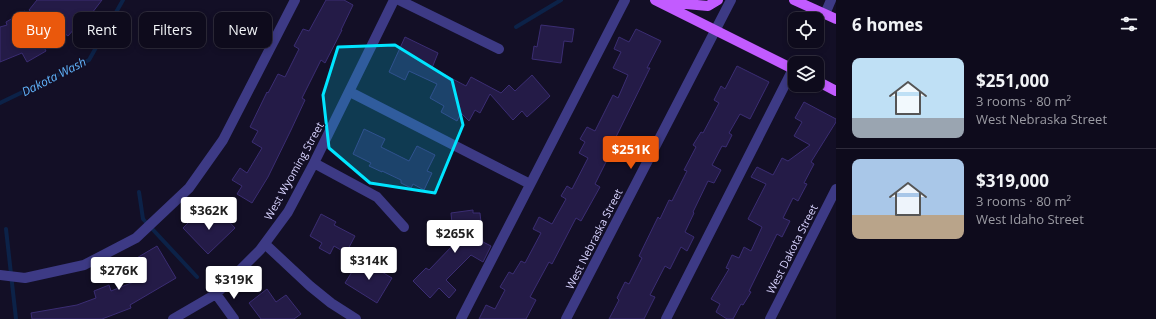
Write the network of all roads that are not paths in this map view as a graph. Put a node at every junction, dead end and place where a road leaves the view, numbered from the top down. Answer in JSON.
{"nodes":[{"id":1,"x":295,"y":0,"type":"edge"},
{"id":2,"x":394,"y":0,"type":"edge"},
{"id":3,"x":399,"y":0,"type":"edge"},
{"id":4,"x":625,"y":0,"type":"edge"},
{"id":5,"x":718,"y":0,"type":"edge"},
{"id":6,"x":731,"y":0,"type":"edge"},
{"id":7,"x":794,"y":0,"type":"edge"},
{"id":8,"x":831,"y":0,"type":"edge"},
{"id":9,"x":657,"y":1,"type":"edge"},
{"id":10,"x":820,"y":12,"type":"edge"},
{"id":11,"x":824,"y":14,"type":"joint"},
{"id":12,"x":836,"y":19,"type":"edge"},
{"id":13,"x":716,"y":30,"type":"junction"},
{"id":14,"x":499,"y":49,"type":"dead end"},
{"id":15,"x":788,"y":67,"type":"edge"},
{"id":16,"x":788,"y":82,"type":"edge"},
{"id":17,"x":824,"y":85,"type":"edge"},
{"id":18,"x":836,"y":91,"type":"edge"},
{"id":19,"x":350,"y":92,"type":"junction"},
{"id":20,"x":314,"y":163,"type":"junction"},
{"id":21,"x":530,"y":184,"type":"junction"},
{"id":22,"x":836,"y":189,"type":"edge"},
{"id":23,"x":404,"y":227,"type":"dead end"},
{"id":24,"x":265,"y":244,"type":"junction"},
{"id":25,"x":0,"y":275,"type":"edge"},
{"id":26,"x":216,"y":294,"type":"junction"},
{"id":27,"x":173,"y":319,"type":"edge"},
{"id":28,"x":234,"y":319,"type":"edge"},
{"id":29,"x":356,"y":319,"type":"edge"},
{"id":30,"x":461,"y":319,"type":"edge"},
{"id":31,"x":566,"y":319,"type":"edge"},
{"id":32,"x":666,"y":319,"type":"edge"},
{"id":33,"x":770,"y":319,"type":"edge"}],
"edges":[{"from":1,"to":25,"type":"street"},
{"from":2,"to":19,"type":"street","name":"West Wyoming Street"},
{"from":3,"to":14,"type":"street"},
{"from":4,"to":21,"type":"street"},
{"from":5,"to":9,"type":"main road"},
{"from":6,"to":13,"type":"street","name":"West Nebraska Street"},
{"from":7,"to":10,"type":"main road"},
{"from":8,"to":11,"type":"street"},
{"from":9,"to":13,"type":"main road"},
{"from":11,"to":12,"type":"main road"},
{"from":13,"to":15,"type":"main road"},
{"from":13,"to":31,"type":"street","name":"West Nebraska Street"},
{"from":16,"to":32,"type":"street"},
{"from":17,"to":18,"type":"main road"},
{"from":19,"to":20,"type":"street","name":"West Wyoming Street"},
{"from":19,"to":21,"type":"street"},
{"from":20,"to":23,"type":"street"},
{"from":20,"to":24,"type":"street","name":"West Wyoming Street"},
{"from":21,"to":30,"type":"street"},
{"from":22,"to":33,"type":"street","name":"West Dakota Street"},
{"from":24,"to":26,"type":"street","name":"West Wyoming Street"},
{"from":24,"to":29,"type":"street"},
{"from":26,"to":27,"type":"street","name":"West Wyoming Street"},
{"from":26,"to":28,"type":"street"}]}
